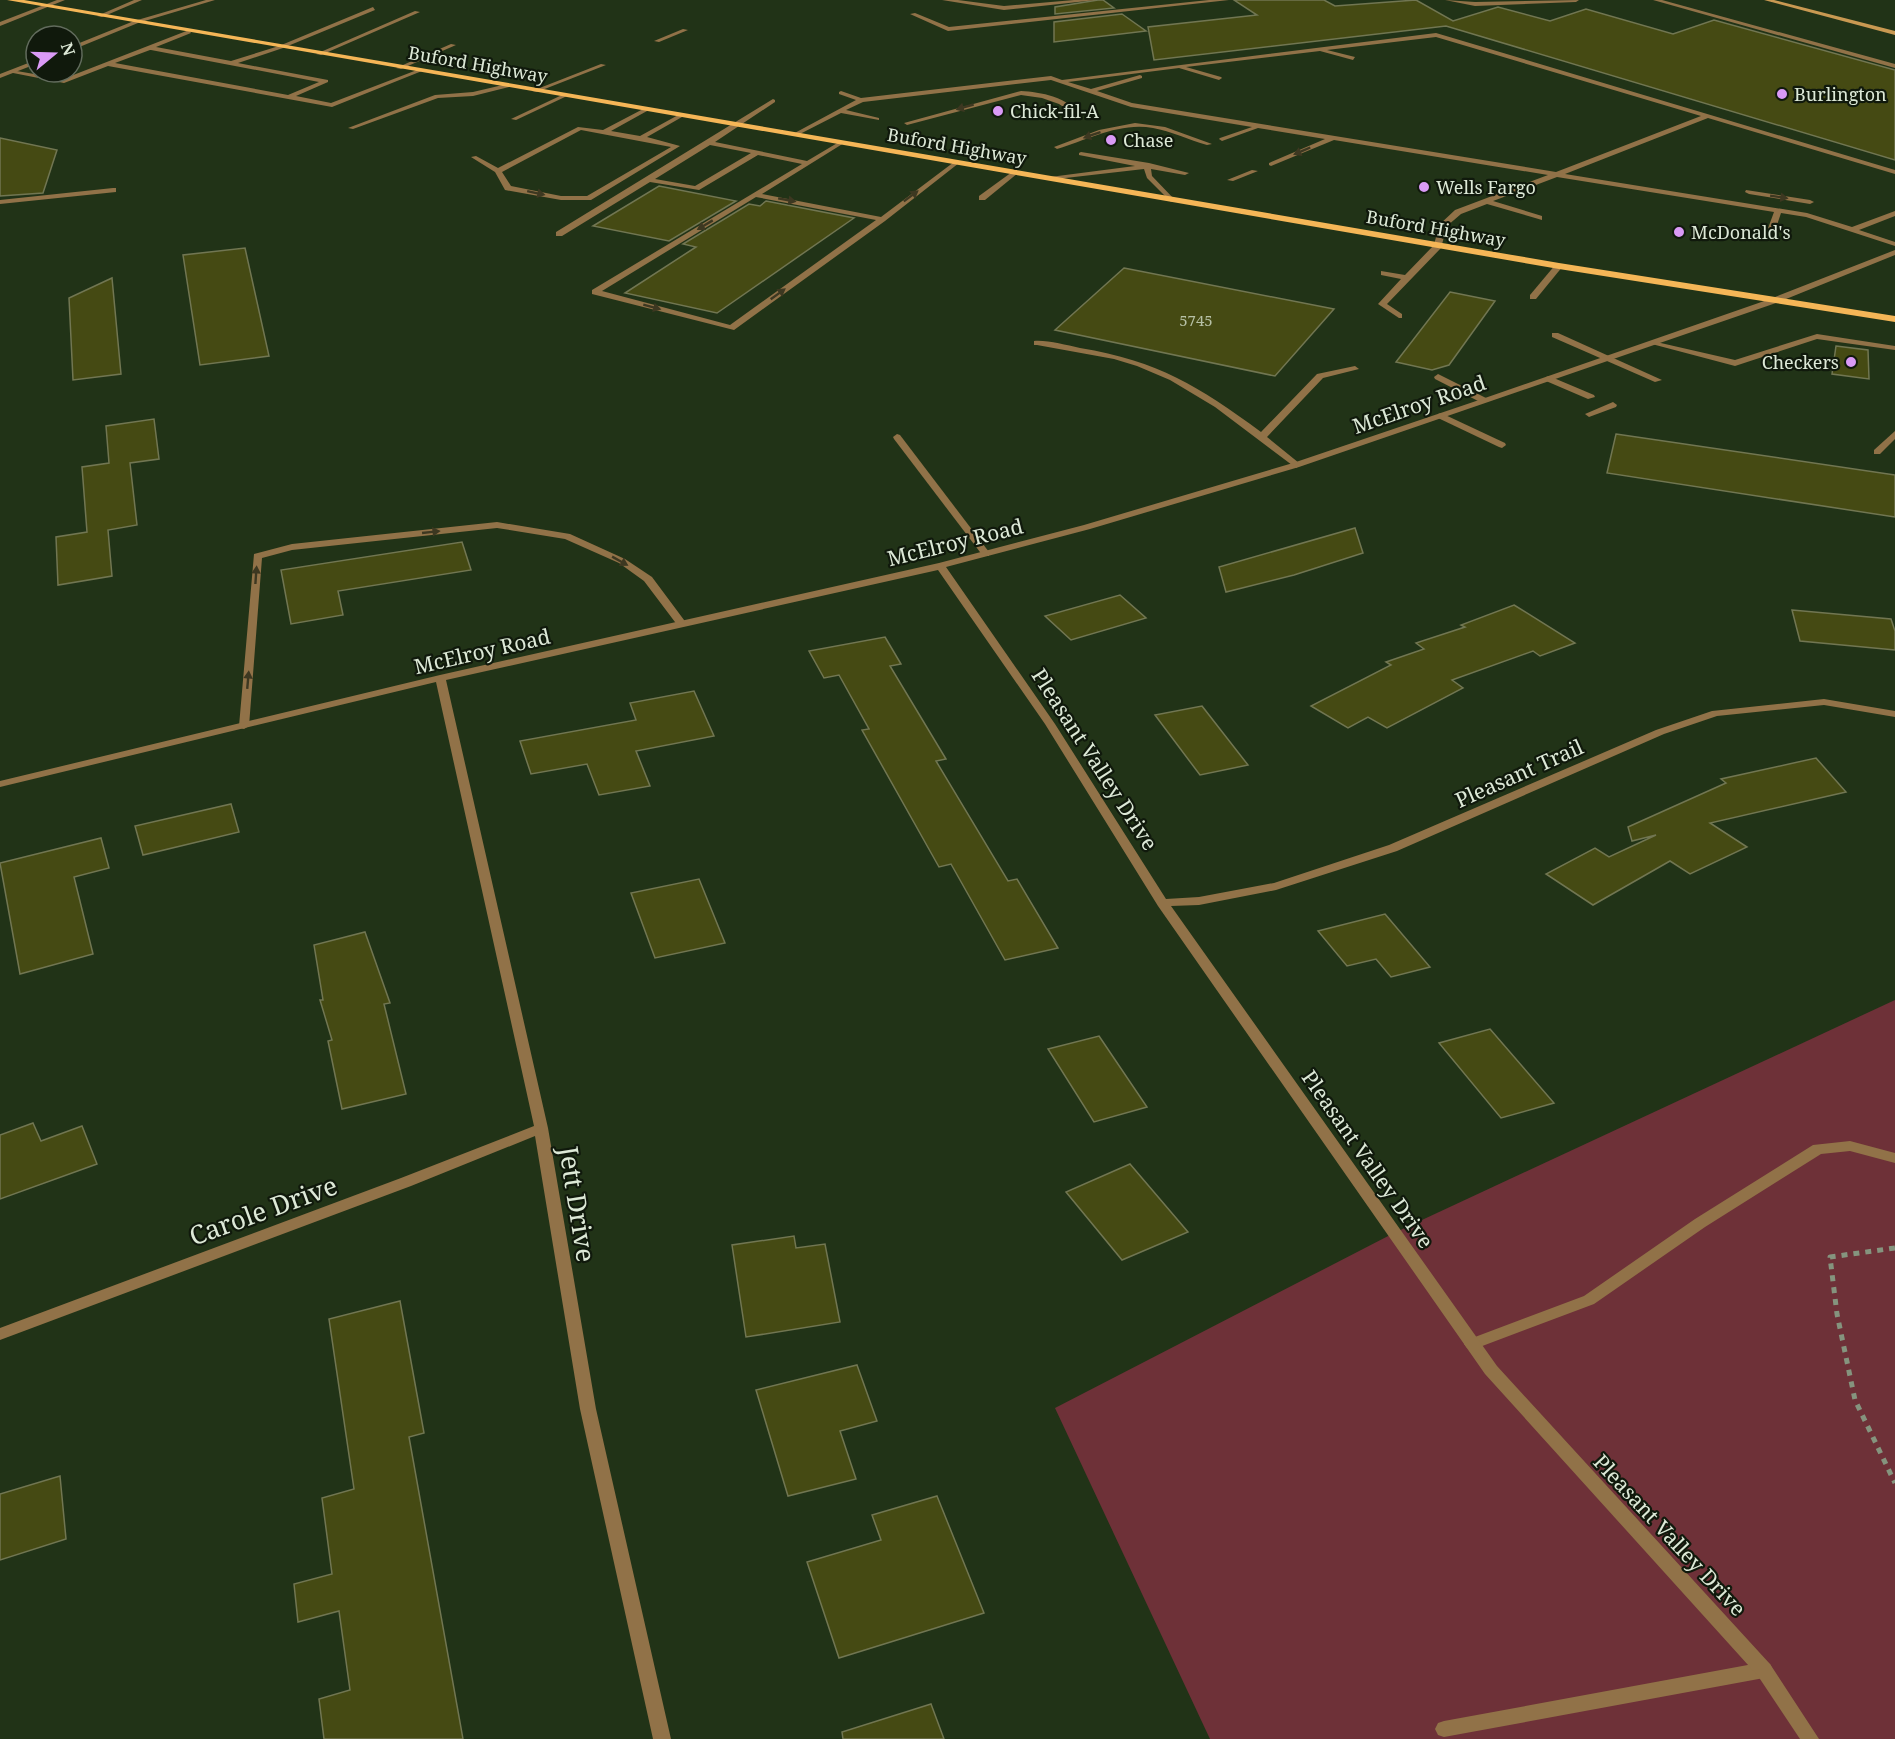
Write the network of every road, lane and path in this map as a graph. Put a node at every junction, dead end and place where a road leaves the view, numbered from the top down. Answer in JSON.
{"nodes":[{"id":1,"x":1,"y":0,"type":"edge"},
{"id":2,"x":12,"y":0,"type":"edge"},
{"id":3,"x":63,"y":0,"type":"edge"},
{"id":4,"x":139,"y":0,"type":"edge"},
{"id":5,"x":212,"y":0,"type":"edge"},
{"id":6,"x":945,"y":0,"type":"edge"},
{"id":7,"x":1011,"y":0,"type":"edge"},
{"id":8,"x":1080,"y":0,"type":"edge"},
{"id":9,"x":1093,"y":0,"type":"edge"},
{"id":10,"x":1226,"y":0,"type":"edge"},
{"id":11,"x":1448,"y":0,"type":"edge"},
{"id":12,"x":1576,"y":0,"type":"edge"},
{"id":13,"x":1656,"y":0,"type":"edge"},
{"id":14,"x":1767,"y":0,"type":"edge"},
{"id":15,"x":1038,"y":5,"type":"junction"},
{"id":16,"x":48,"y":7,"type":"junction"},
{"id":17,"x":373,"y":9,"type":"dead end"},
{"id":18,"x":417,"y":12,"type":"dead end"},
{"id":19,"x":913,"y":14,"type":"dead end"},
{"id":20,"x":100,"y":16,"type":"junction"},
{"id":21,"x":136,"y":22,"type":"junction"},
{"id":22,"x":0,"y":24,"type":"edge"},
{"id":23,"x":685,"y":30,"type":"dead end"},
{"id":24,"x":189,"y":32,"type":"junction"},
{"id":25,"x":1895,"y":33,"type":"edge"},
{"id":26,"x":657,"y":40,"type":"dead end"},
{"id":27,"x":84,"y":43,"type":"edge"},
{"id":28,"x":453,"y":45,"type":"dead end"},
{"id":29,"x":149,"y":47,"type":"junction"},
{"id":30,"x":281,"y":47,"type":"junction"},
{"id":31,"x":1316,"y":49,"type":"junction"},
{"id":32,"x":318,"y":54,"type":"junction"},
{"id":33,"x":1353,"y":58,"type":"dead end"},
{"id":34,"x":231,"y":63,"type":"junction"},
{"id":35,"x":108,"y":64,"type":"junction"},
{"id":36,"x":603,"y":65,"type":"dead end"},
{"id":37,"x":1174,"y":66,"type":"junction"},
{"id":38,"x":1895,"y":66,"type":"edge"},
{"id":39,"x":24,"y":67,"type":"edge"},
{"id":40,"x":399,"y":68,"type":"junction"},
{"id":41,"x":419,"y":71,"type":"junction"},
{"id":42,"x":11,"y":72,"type":"junction"},
{"id":43,"x":0,"y":76,"type":"edge"},
{"id":44,"x":1219,"y":78,"type":"dead end"},
{"id":45,"x":1061,"y":81,"type":"junction"},
{"id":46,"x":507,"y":86,"type":"junction"},
{"id":47,"x":535,"y":91,"type":"junction"},
{"id":48,"x":1092,"y":91,"type":"junction"},
{"id":49,"x":841,"y":93,"type":"dead end"},
{"id":50,"x":564,"y":96,"type":"junction"},
{"id":51,"x":287,"y":98,"type":"junction"},
{"id":52,"x":861,"y":100,"type":"junction"},
{"id":53,"x":773,"y":101,"type":"dead end"},
{"id":54,"x":645,"y":110,"type":"junction"},
{"id":55,"x":839,"y":111,"type":"junction"},
{"id":56,"x":680,"y":116,"type":"junction"},
{"id":57,"x":1076,"y":116,"type":"dead end"},
{"id":58,"x":1708,"y":116,"type":"junction"},
{"id":59,"x":877,"y":118,"type":"dead end"},
{"id":60,"x":514,"y":119,"type":"dead end"},
{"id":61,"x":907,"y":123,"type":"dead end"},
{"id":62,"x":734,"y":125,"type":"junction"},
{"id":63,"x":1257,"y":127,"type":"junction"},
{"id":64,"x":351,"y":128,"type":"dead end"},
{"id":65,"x":604,"y":132,"type":"junction"},
{"id":66,"x":794,"y":135,"type":"junction"},
{"id":67,"x":642,"y":138,"type":"junction"},
{"id":68,"x":1222,"y":139,"type":"dead end"},
{"id":69,"x":1332,"y":139,"type":"junction"},
{"id":70,"x":709,"y":143,"type":"junction"},
{"id":71,"x":841,"y":143,"type":"junction"},
{"id":72,"x":1209,"y":144,"type":"dead end"},
{"id":73,"x":1057,"y":147,"type":"dead end"},
{"id":74,"x":758,"y":152,"type":"junction"},
{"id":75,"x":1081,"y":154,"type":"dead end"},
{"id":76,"x":474,"y":157,"type":"dead end"},
{"id":77,"x":808,"y":163,"type":"junction"},
{"id":78,"x":956,"y":163,"type":"junction"},
{"id":79,"x":1271,"y":164,"type":"dead end"},
{"id":80,"x":1149,"y":165,"type":"junction"},
{"id":81,"x":498,"y":171,"type":"junction"},
{"id":82,"x":1254,"y":171,"type":"dead end"},
{"id":83,"x":1895,"y":172,"type":"edge"},
{"id":84,"x":1014,"y":173,"type":"junction"},
{"id":85,"x":1185,"y":173,"type":"dead end"},
{"id":86,"x":1555,"y":174,"type":"junction"},
{"id":87,"x":1050,"y":179,"type":"junction"},
{"id":88,"x":650,"y":180,"type":"junction"},
{"id":89,"x":1231,"y":180,"type":"dead end"},
{"id":90,"x":113,"y":190,"type":"dead end"},
{"id":91,"x":1749,"y":192,"type":"dead end"},
{"id":92,"x":755,"y":195,"type":"junction"},
{"id":93,"x":982,"y":198,"type":"dead end"},
{"id":94,"x":1171,"y":200,"type":"junction"},
{"id":95,"x":1486,"y":201,"type":"junction"},
{"id":96,"x":0,"y":202,"type":"edge"},
{"id":97,"x":1810,"y":202,"type":"dead end"},
{"id":98,"x":1778,"y":210,"type":"junction"},
{"id":99,"x":1895,"y":213,"type":"edge"},
{"id":100,"x":1539,"y":218,"type":"dead end"},
{"id":101,"x":882,"y":219,"type":"junction"},
{"id":102,"x":1854,"y":229,"type":"junction"},
{"id":103,"x":1772,"y":231,"type":"dead end"},
{"id":104,"x":559,"y":234,"type":"dead end"},
{"id":105,"x":1895,"y":244,"type":"edge"},
{"id":106,"x":1438,"y":246,"type":"junction"},
{"id":107,"x":1895,"y":252,"type":"edge"},
{"id":108,"x":1559,"y":266,"type":"junction"},
{"id":109,"x":1384,"y":273,"type":"dead end"},
{"id":110,"x":1406,"y":278,"type":"junction"},
{"id":111,"x":1533,"y":297,"type":"dead end"},
{"id":112,"x":1773,"y":301,"type":"junction"},
{"id":113,"x":1400,"y":316,"type":"dead end"},
{"id":114,"x":1895,"y":319,"type":"edge"},
{"id":115,"x":1555,"y":335,"type":"dead end"},
{"id":116,"x":1037,"y":343,"type":"dead end"},
{"id":117,"x":1652,"y":343,"type":"junction"},
{"id":118,"x":1895,"y":348,"type":"edge"},
{"id":119,"x":1607,"y":358,"type":"junction"},
{"id":120,"x":1354,"y":369,"type":"dead end"},
{"id":121,"x":1438,"y":377,"type":"dead end"},
{"id":122,"x":1549,"y":379,"type":"junction"},
{"id":123,"x":1658,"y":380,"type":"dead end"},
{"id":124,"x":1591,"y":397,"type":"dead end"},
{"id":125,"x":1485,"y":402,"type":"junction"},
{"id":126,"x":1614,"y":405,"type":"dead end"},
{"id":127,"x":1589,"y":414,"type":"dead end"},
{"id":128,"x":1441,"y":416,"type":"junction"},
{"id":129,"x":1895,"y":434,"type":"edge"},
{"id":130,"x":897,"y":436,"type":"dead end"},
{"id":131,"x":1262,"y":437,"type":"junction"},
{"id":132,"x":1502,"y":444,"type":"dead end"},
{"id":133,"x":1877,"y":452,"type":"dead end"},
{"id":134,"x":1296,"y":465,"type":"junction"},
{"id":135,"x":986,"y":554,"type":"junction"},
{"id":136,"x":940,"y":566,"type":"junction"},
{"id":137,"x":682,"y":624,"type":"junction"},
{"id":138,"x":440,"y":678,"type":"junction"},
{"id":139,"x":1895,"y":714,"type":"edge"},
{"id":140,"x":244,"y":726,"type":"junction"},
{"id":141,"x":0,"y":784,"type":"edge"},
{"id":142,"x":1162,"y":903,"type":"junction"},
{"id":143,"x":541,"y":1128,"type":"junction"},
{"id":144,"x":1895,"y":1158,"type":"edge"},
{"id":145,"x":1895,"y":1248,"type":"edge"},
{"id":146,"x":0,"y":1334,"type":"edge"},
{"id":147,"x":1472,"y":1344,"type":"junction"},
{"id":148,"x":1895,"y":1483,"type":"edge"},
{"id":149,"x":1764,"y":1670,"type":"junction"},
{"id":150,"x":1444,"y":1729,"type":"dead end"},
{"id":151,"x":662,"y":1739,"type":"edge"},
{"id":152,"x":1810,"y":1739,"type":"edge"}],
"edges":[{"from":1,"to":2,"type":"main road","name":"Buford Highway"},
{"from":2,"to":16,"type":"main road","name":"Buford Highway"},
{"from":3,"to":16,"type":"street"},
{"from":4,"to":20,"type":"street"},
{"from":5,"to":21,"type":"street"},
{"from":6,"to":15,"type":"street"},
{"from":7,"to":15,"type":"street"},
{"from":8,"to":9,"type":"street"},
{"from":8,"to":15,"type":"street"},
{"from":10,"to":19,"type":"street"},
{"from":11,"to":12,"type":"street"},
{"from":13,"to":38,"type":"street"},
{"from":14,"to":25,"type":"street"},
{"from":16,"to":20,"type":"main road","name":"Buford Highway"},
{"from":16,"to":22,"type":"street"},
{"from":17,"to":30,"type":"street"},
{"from":18,"to":32,"type":"street"},
{"from":20,"to":21,"type":"main road","name":"Buford Highway"},
{"from":21,"to":24,"type":"main road","name":"Buford Highway"},
{"from":21,"to":27,"type":"street"},
{"from":23,"to":26,"type":"street"},
{"from":24,"to":29,"type":"street"},
{"from":24,"to":30,"type":"main road","name":"Buford Highway"},
{"from":28,"to":40,"type":"street"},
{"from":29,"to":34,"type":"street"},
{"from":29,"to":35,"type":"street"},
{"from":30,"to":32,"type":"main road","name":"Buford Highway"},
{"from":30,"to":34,"type":"street"},
{"from":31,"to":33,"type":"street"},
{"from":31,"to":37,"type":"street"},
{"from":31,"to":58,"type":"street"},
{"from":32,"to":40,"type":"main road","name":"Buford Highway"},
{"from":34,"to":51,"type":"street"},
{"from":35,"to":42,"type":"street"},
{"from":35,"to":51,"type":"street"},
{"from":36,"to":47,"type":"street"},
{"from":37,"to":44,"type":"street"},
{"from":37,"to":45,"type":"street"},
{"from":37,"to":48,"type":"street"},
{"from":39,"to":42,"type":"street"},
{"from":40,"to":41,"type":"main road","name":"Buford Highway"},
{"from":41,"to":46,"type":"main road","name":"Buford Highway"},
{"from":41,"to":51,"type":"street"},
{"from":42,"to":43,"type":"street"},
{"from":45,"to":48,"type":"street"},
{"from":45,"to":52,"type":"street"},
{"from":46,"to":47,"type":"main road","name":"Buford Highway"},
{"from":46,"to":64,"type":"street"},
{"from":47,"to":50,"type":"main road","name":"Buford Highway"},
{"from":48,"to":63,"type":"street"},
{"from":49,"to":52,"type":"street"},
{"from":50,"to":54,"type":"main road","name":"Buford Highway"},
{"from":50,"to":60,"type":"street"},
{"from":52,"to":55,"type":"street"},
{"from":53,"to":62,"type":"street"},
{"from":54,"to":56,"type":"main road","name":"Buford Highway"},
{"from":54,"to":65,"type":"street"},
{"from":55,"to":59,"type":"street"},
{"from":55,"to":66,"type":"street"},
{"from":56,"to":62,"type":"main road","name":"Buford Highway"},
{"from":56,"to":67,"type":"street"},
{"from":57,"to":61,"type":"street","one_way":true},
{"from":58,"to":83,"type":"street"},
{"from":58,"to":86,"type":"street"},
{"from":62,"to":66,"type":"main road","name":"Buford Highway"},
{"from":62,"to":70,"type":"street"},
{"from":63,"to":68,"type":"street"},
{"from":63,"to":69,"type":"street"},
{"from":65,"to":67,"type":"street"},
{"from":65,"to":81,"type":"street"},
{"from":66,"to":71,"type":"main road","name":"Buford Highway"},
{"from":81,"to":67,"type":"street","one_way":true},
{"from":69,"to":79,"type":"street","one_way":true},
{"from":69,"to":86,"type":"street"},
{"from":70,"to":74,"type":"street"},
{"from":70,"to":88,"type":"street"},
{"from":71,"to":77,"type":"street"},
{"from":71,"to":78,"type":"main road","name":"Buford Highway"},
{"from":72,"to":73,"type":"street","one_way":true},
{"from":74,"to":77,"type":"street"},
{"from":74,"to":88,"type":"street"},
{"from":75,"to":80,"type":"street"},
{"from":76,"to":81,"type":"street"},
{"from":77,"to":92,"type":"street"},
{"from":78,"to":84,"type":"main road","name":"Buford Highway"},
{"from":101,"to":78,"type":"street","one_way":true},
{"from":80,"to":85,"type":"street"},
{"from":80,"to":87,"type":"street"},
{"from":80,"to":94,"type":"street"},
{"from":82,"to":89,"type":"street"},
{"from":84,"to":87,"type":"main road","name":"Buford Highway"},
{"from":84,"to":93,"type":"street"},
{"from":86,"to":95,"type":"street"},
{"from":86,"to":98,"type":"street"},
{"from":87,"to":94,"type":"main road","name":"Buford Highway"},
{"from":88,"to":104,"type":"street"},
{"from":90,"to":96,"type":"street"},
{"from":91,"to":97,"type":"street","one_way":true},
{"from":92,"to":101,"type":"street","one_way":true},
{"from":92,"to":101,"type":"street","one_way":true},
{"from":94,"to":106,"type":"main road","name":"Buford Highway"},
{"from":95,"to":100,"type":"street"},
{"from":95,"to":106,"type":"street"},
{"from":98,"to":102,"type":"street"},
{"from":98,"to":103,"type":"street"},
{"from":99,"to":102,"type":"street"},
{"from":102,"to":105,"type":"street"},
{"from":106,"to":108,"type":"main road","name":"Buford Highway"},
{"from":106,"to":110,"type":"street"},
{"from":107,"to":112,"type":"street","name":"McElroy Road"},
{"from":108,"to":111,"type":"street"},
{"from":108,"to":112,"type":"main road","name":"Buford Highway"},
{"from":109,"to":110,"type":"street"},
{"from":110,"to":113,"type":"street"},
{"from":112,"to":114,"type":"main road","name":"Buford Highway"},
{"from":112,"to":117,"type":"street","name":"McElroy Road"},
{"from":115,"to":119,"type":"street"},
{"from":116,"to":131,"type":"street"},
{"from":117,"to":118,"type":"street"},
{"from":117,"to":119,"type":"street","name":"McElroy Road"},
{"from":119,"to":122,"type":"street","name":"McElroy Road"},
{"from":119,"to":123,"type":"street"},
{"from":120,"to":131,"type":"street"},
{"from":121,"to":125,"type":"street"},
{"from":122,"to":124,"type":"street"},
{"from":122,"to":125,"type":"street","name":"McElroy Road"},
{"from":125,"to":128,"type":"street","name":"McElroy Road"},
{"from":126,"to":127,"type":"street"},
{"from":128,"to":132,"type":"street"},
{"from":128,"to":134,"type":"street","name":"McElroy Road"},
{"from":129,"to":133,"type":"street"},
{"from":130,"to":135,"type":"street"},
{"from":131,"to":134,"type":"street"},
{"from":134,"to":135,"type":"street","name":"McElroy Road"},
{"from":135,"to":136,"type":"street","name":"McElroy Road"},
{"from":136,"to":137,"type":"street","name":"McElroy Road"},
{"from":136,"to":142,"type":"street","name":"Pleasant Valley Drive"},
{"from":137,"to":138,"type":"street","name":"McElroy Road"},
{"from":140,"to":137,"type":"street","one_way":true},
{"from":138,"to":140,"type":"street","name":"McElroy Road"},
{"from":138,"to":143,"type":"street","name":"Jett Drive"},
{"from":139,"to":142,"type":"street","name":"Pleasant Trail"},
{"from":140,"to":141,"type":"street","name":"McElroy Road"},
{"from":142,"to":147,"type":"street","name":"Pleasant Valley Drive"},
{"from":143,"to":146,"type":"street","name":"Carole Drive"},
{"from":143,"to":151,"type":"street","name":"Jett Drive"},
{"from":144,"to":147,"type":"street"},
{"from":145,"to":148,"type":"path"},
{"from":147,"to":149,"type":"street","name":"Pleasant Valley Drive"},
{"from":149,"to":150,"type":"street"},
{"from":149,"to":152,"type":"street","name":"Pleasant Valley Drive"}]}
